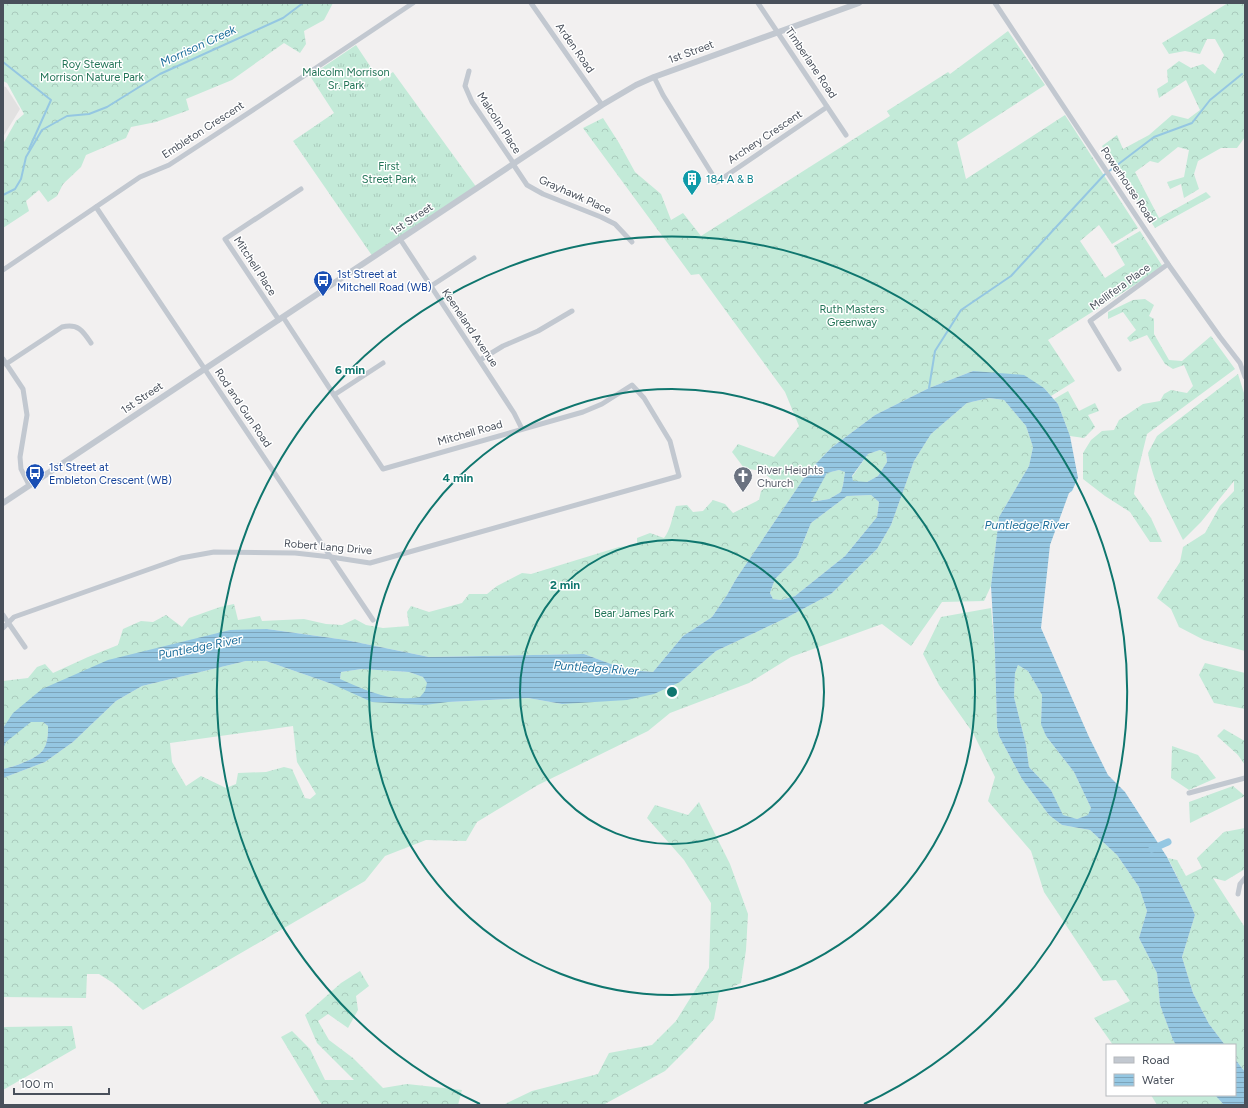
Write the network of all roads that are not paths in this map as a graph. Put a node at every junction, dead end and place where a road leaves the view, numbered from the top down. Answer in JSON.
{"nodes":[{"id":1,"x":413,"y":3,"type":"edge"},
{"id":2,"x":531,"y":3,"type":"edge"},
{"id":3,"x":758,"y":3,"type":"edge"},
{"id":4,"x":858,"y":3,"type":"edge"},
{"id":5,"x":995,"y":3,"type":"edge"},
{"id":6,"x":778,"y":32,"type":"junction"},
{"id":7,"x":469,"y":71,"type":"dead end"},
{"id":8,"x":654,"y":77,"type":"junction"},
{"id":9,"x":602,"y":105,"type":"junction"},
{"id":10,"x":828,"y":107,"type":"junction"},
{"id":11,"x":846,"y":135,"type":"dead end"},
{"id":12,"x":513,"y":164,"type":"junction"},
{"id":13,"x":301,"y":189,"type":"dead end"},
{"id":14,"x":96,"y":206,"type":"junction"},
{"id":15,"x":400,"y":239,"type":"junction"},
{"id":16,"x":632,"y":242,"type":"dead end"},
{"id":17,"x":474,"y":258,"type":"dead end"},
{"id":18,"x":1168,"y":264,"type":"junction"},
{"id":19,"x":3,"y":270,"type":"edge"},
{"id":20,"x":431,"y":286,"type":"junction"},
{"id":21,"x":572,"y":311,"type":"dead end"},
{"id":22,"x":281,"y":318,"type":"junction"},
{"id":23,"x":91,"y":343,"type":"dead end"},
{"id":24,"x":480,"y":360,"type":"junction"},
{"id":25,"x":5,"y":362,"type":"edge"},
{"id":26,"x":383,"y":363,"type":"dead end"},
{"id":27,"x":205,"y":368,"type":"junction"},
{"id":28,"x":1119,"y":369,"type":"dead end"},
{"id":29,"x":1245,"y":377,"type":"edge"},
{"id":30,"x":334,"y":395,"type":"junction"},
{"id":31,"x":522,"y":429,"type":"junction"},
{"id":32,"x":679,"y":476,"type":"joint"},
{"id":33,"x":29,"y":485,"type":"junction"},
{"id":34,"x":3,"y":503,"type":"edge"},
{"id":35,"x":331,"y":557,"type":"junction"},
{"id":36,"x":3,"y":615,"type":"edge"},
{"id":37,"x":373,"y":620,"type":"dead end"},
{"id":38,"x":8,"y":623,"type":"junction"},
{"id":39,"x":3,"y":628,"type":"edge"},
{"id":40,"x":25,"y":646,"type":"dead end"},
{"id":41,"x":1245,"y":778,"type":"edge"},
{"id":42,"x":1189,"y":793,"type":"dead end"},
{"id":43,"x":1245,"y":878,"type":"edge"},
{"id":44,"x":1238,"y":894,"type":"dead end"}],
"edges":[{"from":1,"to":14,"type":"street","name":"Embleton Crescent"},
{"from":2,"to":9,"type":"street","name":"Arden Road"},
{"from":3,"to":6,"type":"street","name":"Timberlane Road"},
{"from":4,"to":6,"type":"street","name":"1st Street"},
{"from":5,"to":18,"type":"street","name":"Powerhouse Road"},
{"from":6,"to":8,"type":"street","name":"1st Street"},
{"from":6,"to":10,"type":"street","name":"Timberlane Road"},
{"from":7,"to":12,"type":"street","name":"Malcolm Place"},
{"from":8,"to":9,"type":"street","name":"1st Street"},
{"from":8,"to":10,"type":"street","name":"Archery Crescent"},
{"from":9,"to":12,"type":"street","name":"1st Street"},
{"from":10,"to":11,"type":"street","name":"Timberlane Road"},
{"from":12,"to":15,"type":"street","name":"1st Street"},
{"from":12,"to":16,"type":"street","name":"Grayhawk Place"},
{"from":13,"to":22,"type":"street","name":"Mitchell Place"},
{"from":14,"to":19,"type":"street","name":"Embleton Crescent"},
{"from":14,"to":27,"type":"street","name":"Rod and Gun Road"},
{"from":15,"to":20,"type":"street","name":"Keeneland Avenue"},
{"from":15,"to":22,"type":"street","name":"1st Street"},
{"from":17,"to":20,"type":"street"},
{"from":18,"to":28,"type":"street","name":"Mellifera Place"},
{"from":18,"to":29,"type":"street","name":"Powerhouse Road"},
{"from":20,"to":24,"type":"street","name":"Keeneland Avenue"},
{"from":21,"to":24,"type":"street"},
{"from":22,"to":27,"type":"street","name":"1st Street"},
{"from":22,"to":30,"type":"street","name":"Mitchell Road"},
{"from":23,"to":25,"type":"street"},
{"from":24,"to":31,"type":"street","name":"Keeneland Avenue"},
{"from":25,"to":33,"type":"street"},
{"from":26,"to":30,"type":"street"},
{"from":27,"to":33,"type":"street","name":"1st Street"},
{"from":27,"to":35,"type":"street","name":"Rod and Gun Road"},
{"from":30,"to":31,"type":"street","name":"Mitchell Road"},
{"from":31,"to":32,"type":"street","name":"Mitchell Road"},
{"from":32,"to":35,"type":"street","name":"Robert Lang Drive"},
{"from":33,"to":34,"type":"street","name":"1st Street"},
{"from":35,"to":37,"type":"street","name":"Rod and Gun Road"},
{"from":35,"to":38,"type":"street","name":"Robert Lang Drive"},
{"from":36,"to":38,"type":"street"},
{"from":38,"to":39,"type":"street","name":"Robert Lang Drive"},
{"from":38,"to":40,"type":"street"},
{"from":41,"to":42,"type":"street"},
{"from":43,"to":44,"type":"street"}]}
